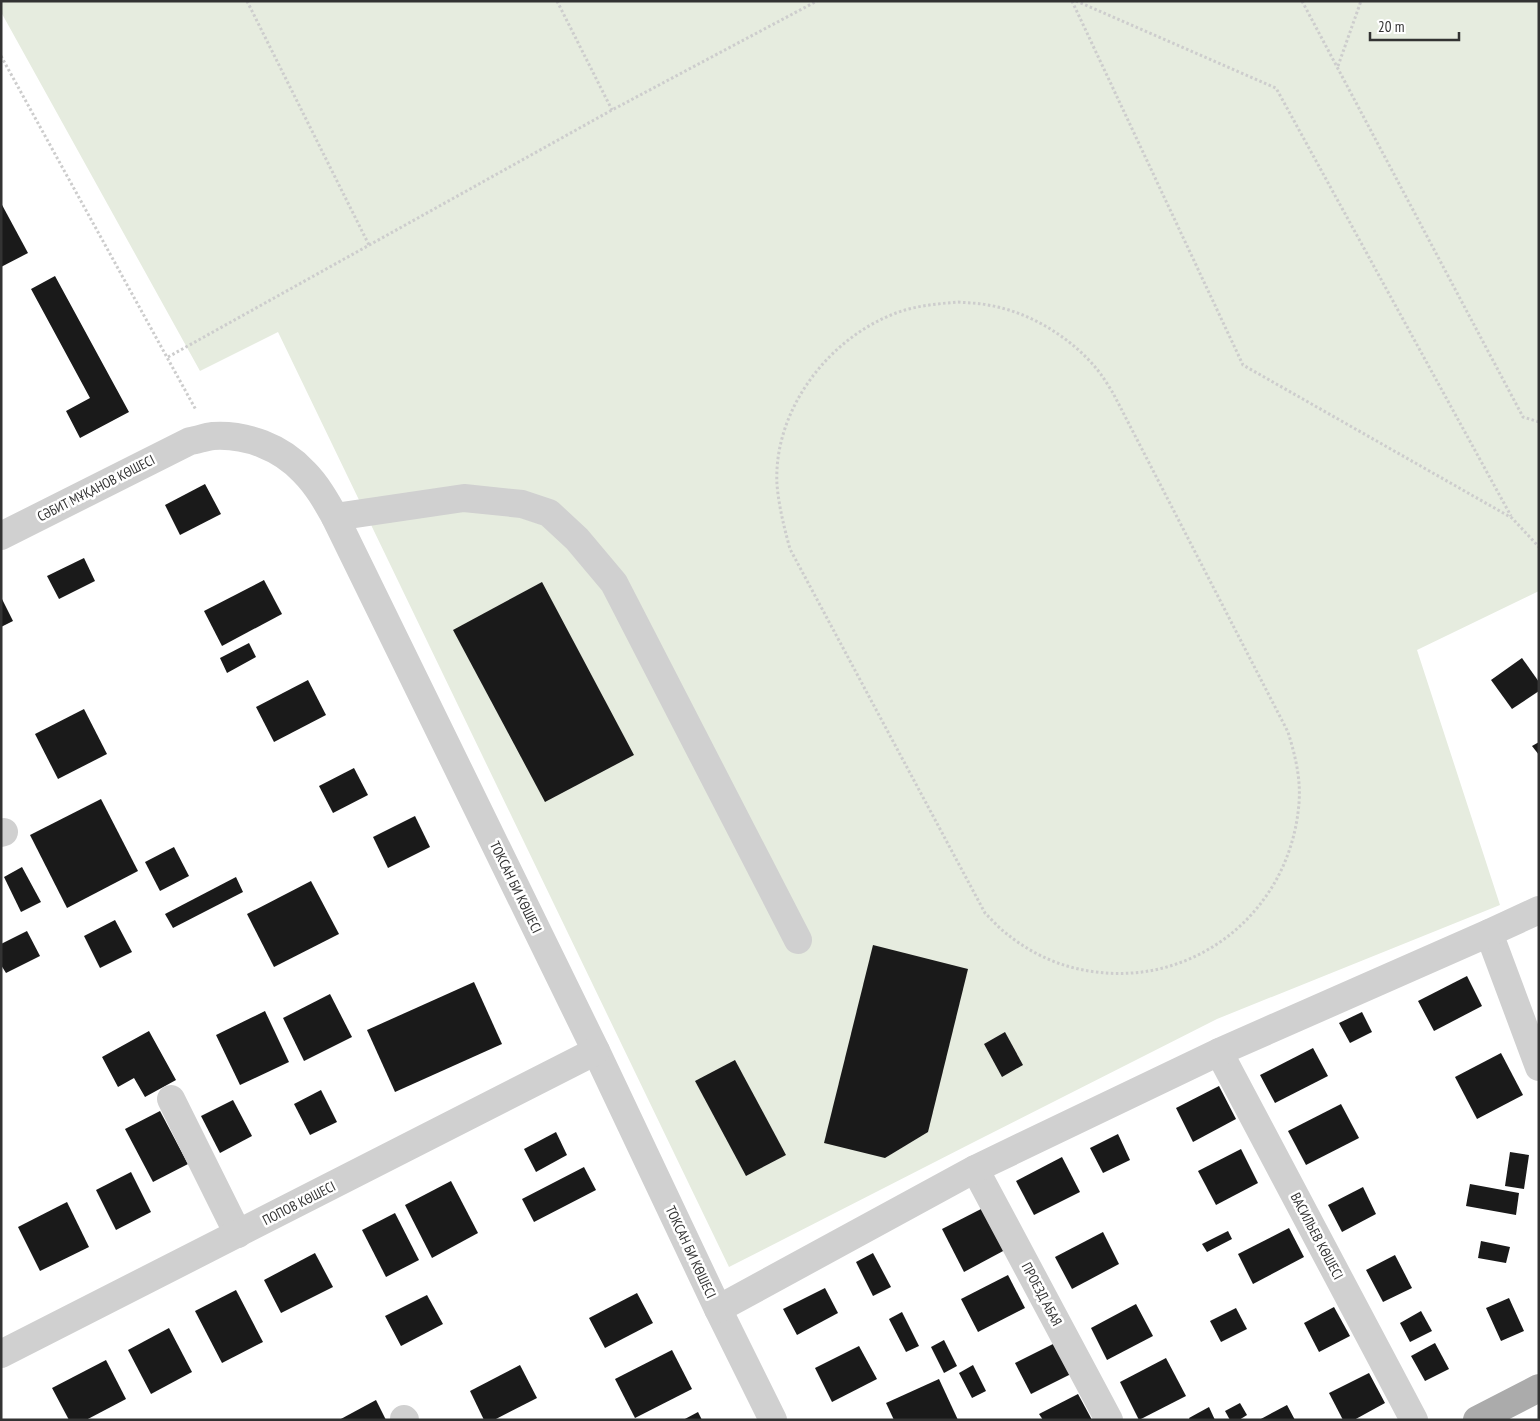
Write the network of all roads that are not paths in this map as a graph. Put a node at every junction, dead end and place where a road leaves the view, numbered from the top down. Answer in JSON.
{"nodes":[{"id":1,"x":200,"y":439,"type":"joint"},
{"id":2,"x":335,"y":517,"type":"junction"},
{"id":3,"x":1,"y":536,"type":"edge"},
{"id":4,"x":1539,"y":910,"type":"edge"},
{"id":5,"x":1489,"y":933,"type":"junction"},
{"id":6,"x":798,"y":940,"type":"dead end"},
{"id":7,"x":596,"y":1051,"type":"junction"},
{"id":8,"x":1220,"y":1052,"type":"junction"},
{"id":9,"x":1539,"y":1068,"type":"edge"},
{"id":10,"x":171,"y":1099,"type":"dead end"},
{"id":11,"x":975,"y":1169,"type":"junction"},
{"id":12,"x":238,"y":1234,"type":"junction"},
{"id":13,"x":718,"y":1309,"type":"junction"},
{"id":14,"x":1,"y":1354,"type":"edge"},
{"id":15,"x":1539,"y":1388,"type":"edge"},
{"id":16,"x":773,"y":1420,"type":"edge"},
{"id":17,"x":1109,"y":1420,"type":"edge"},
{"id":18,"x":1414,"y":1420,"type":"edge"},
{"id":19,"x":1477,"y":1420,"type":"edge"}],
"edges":[{"from":1,"to":2,"type":"street","name":"ТОКСАН БИ КӨШЕСІ"},
{"from":1,"to":3,"type":"street","name":"СӘБИТ МҰҚАНОВ КӨШЕСІ"},
{"from":2,"to":6,"type":"street"},
{"from":2,"to":7,"type":"street","name":"ТОКСАН БИ КӨШЕСІ"},
{"from":4,"to":5,"type":"street"},
{"from":5,"to":8,"type":"street"},
{"from":5,"to":9,"type":"street"},
{"from":7,"to":12,"type":"street","name":"ПОПОВ КӨШЕСІ"},
{"from":7,"to":13,"type":"street","name":"ТОКСАН БИ КӨШЕСІ"},
{"from":8,"to":11,"type":"street"},
{"from":8,"to":18,"type":"street","name":"ВАСИЛЬЕВ КӨШЕСІ"},
{"from":10,"to":12,"type":"street"},
{"from":11,"to":13,"type":"street"},
{"from":11,"to":17,"type":"street","name":"ПРОЕЗД АБАЯ"},
{"from":12,"to":14,"type":"street","name":"ПОПОВ КӨШЕСІ"},
{"from":13,"to":16,"type":"street","name":"ТОКСАН БИ КӨШЕСІ"},
{"from":15,"to":19,"type":"main road"}]}
